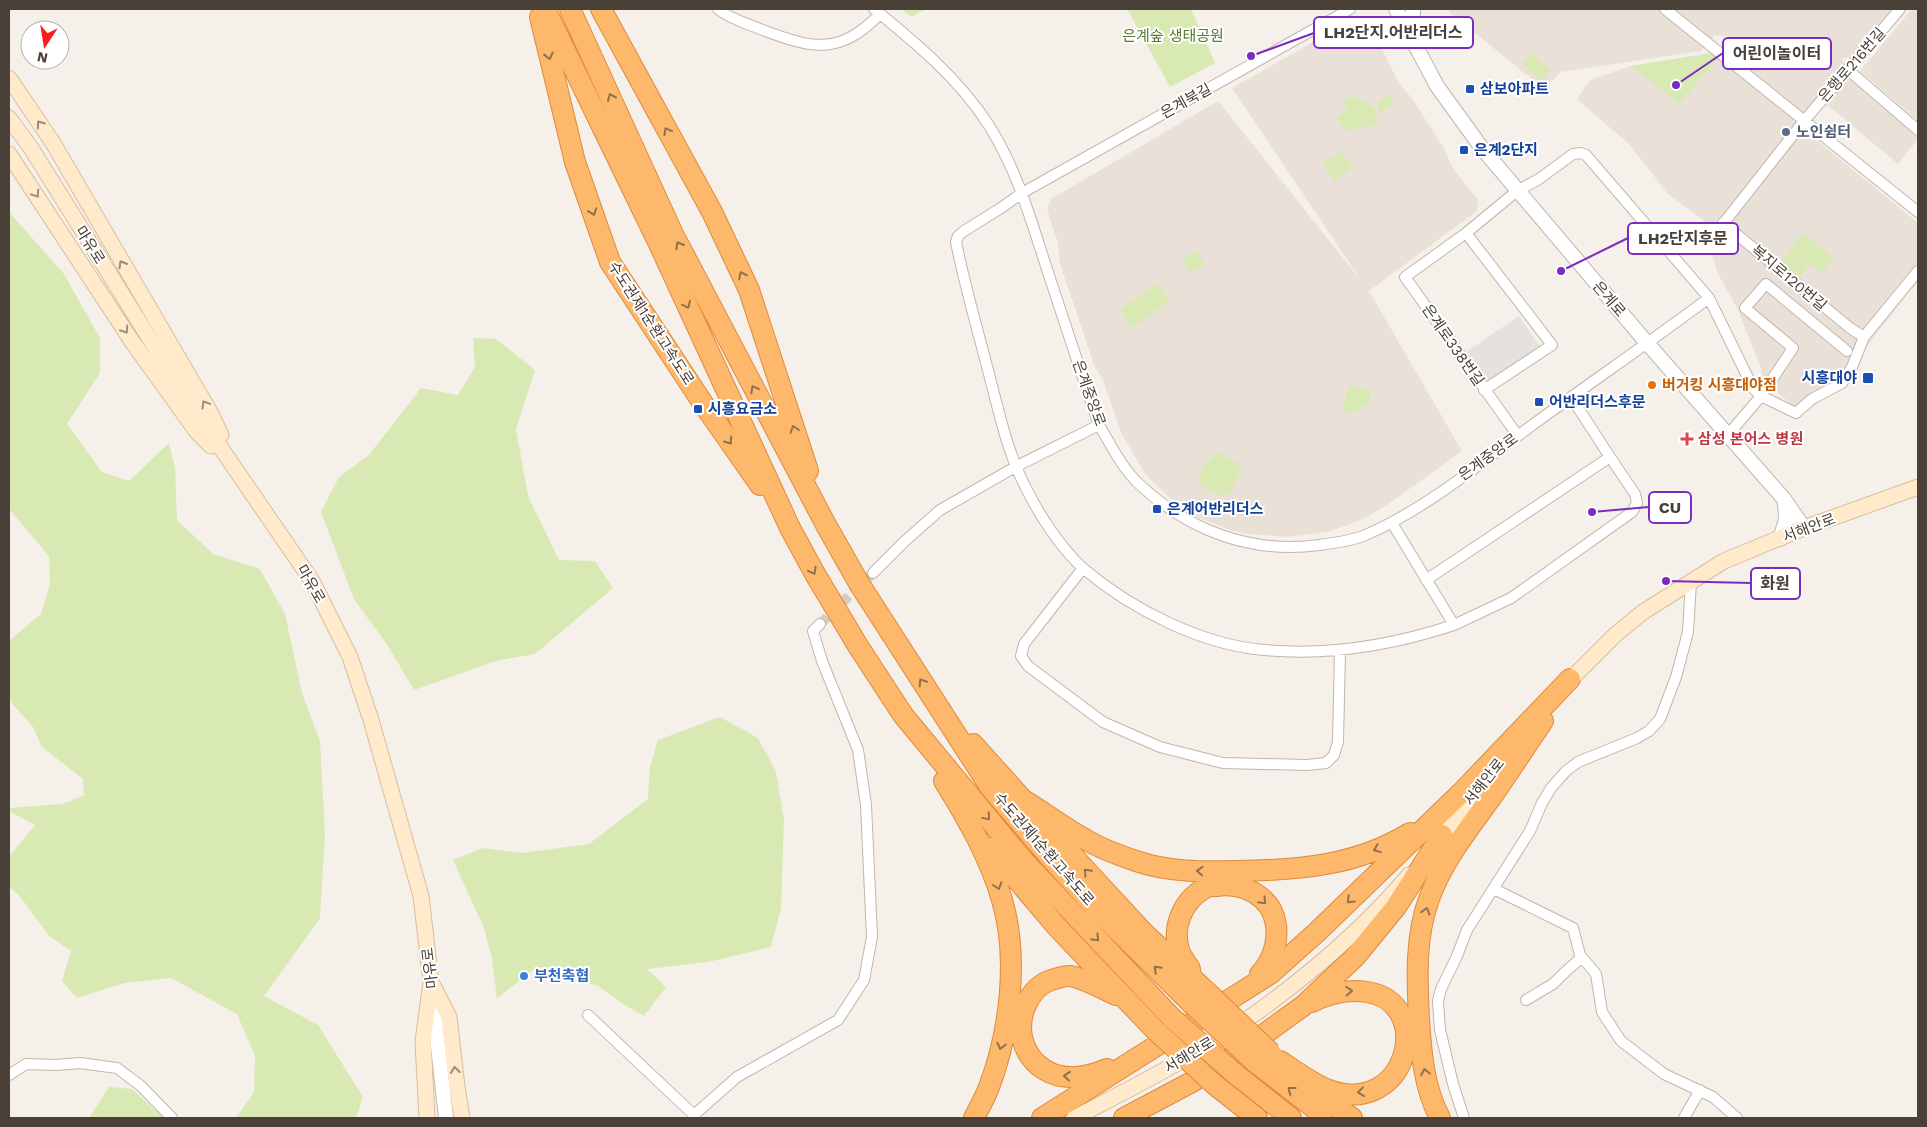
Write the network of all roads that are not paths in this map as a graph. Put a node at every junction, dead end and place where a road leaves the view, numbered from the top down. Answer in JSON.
{"nodes":[{"id":1,"x":538,"y":9,"type":"edge"},
{"id":2,"x":545,"y":9,"type":"edge"},
{"id":3,"x":570,"y":9,"type":"edge"},
{"id":4,"x":601,"y":9,"type":"edge"},
{"id":5,"x":718,"y":9,"type":"edge"},
{"id":6,"x":1350,"y":9,"type":"edge"},
{"id":7,"x":1396,"y":9,"type":"edge"},
{"id":8,"x":1413,"y":9,"type":"edge"},
{"id":9,"x":1665,"y":9,"type":"edge"},
{"id":10,"x":1900,"y":9,"type":"edge"},
{"id":11,"x":877,"y":11,"type":"edge"},
{"id":12,"x":1412,"y":40,"type":"junction"},
{"id":13,"x":1847,"y":69,"type":"junction"},
{"id":14,"x":9,"y":78,"type":"edge"},
{"id":15,"x":9,"y":118,"type":"edge"},
{"id":16,"x":1804,"y":121,"type":"junction"},
{"id":17,"x":1918,"y":130,"type":"edge"},
{"id":18,"x":9,"y":154,"type":"edge"},
{"id":19,"x":1517,"y":191,"type":"junction"},
{"id":20,"x":1022,"y":192,"type":"junction"},
{"id":21,"x":1918,"y":212,"type":"edge"},
{"id":22,"x":1723,"y":223,"type":"junction"},
{"id":23,"x":1466,"y":233,"type":"junction"},
{"id":24,"x":1710,"y":243,"type":"dead end"},
{"id":25,"x":1918,"y":271,"type":"edge"},
{"id":26,"x":1709,"y":298,"type":"junction"},
{"id":27,"x":1864,"y":337,"type":"junction"},
{"id":28,"x":1647,"y":343,"type":"junction"},
{"id":29,"x":1847,"y":351,"type":"dead end"},
{"id":30,"x":1484,"y":390,"type":"junction"},
{"id":31,"x":1761,"y":396,"type":"junction"},
{"id":32,"x":1570,"y":397,"type":"junction"},
{"id":33,"x":1098,"y":425,"type":"junction"},
{"id":34,"x":1728,"y":435,"type":"junction"},
{"id":35,"x":1518,"y":436,"type":"junction"},
{"id":36,"x":1610,"y":457,"type":"junction"},
{"id":37,"x":1017,"y":466,"type":"junction"},
{"id":38,"x":242,"y":479,"type":"junction"},
{"id":39,"x":1918,"y":487,"type":"edge"},
{"id":40,"x":1784,"y":499,"type":"junction"},
{"id":41,"x":1392,"y":523,"type":"junction"},
{"id":42,"x":826,"y":525,"type":"junction"},
{"id":43,"x":790,"y":528,"type":"junction"},
{"id":44,"x":1804,"y":528,"type":"junction"},
{"id":45,"x":1780,"y":539,"type":"junction"},
{"id":46,"x":1083,"y":568,"type":"junction"},
{"id":47,"x":873,"y":573,"type":"tunnel mouth"},
{"id":48,"x":1426,"y":580,"type":"junction"},
{"id":49,"x":1691,"y":582,"type":"junction"},
{"id":50,"x":820,"y":624,"type":"tunnel mouth"},
{"id":51,"x":1454,"y":625,"type":"junction"},
{"id":52,"x":1340,"y":651,"type":"junction"},
{"id":53,"x":1570,"y":679,"type":"junction"},
{"id":54,"x":934,"y":702,"type":"junction"},
{"id":55,"x":903,"y":714,"type":"junction"},
{"id":56,"x":1460,"y":793,"type":"junction"},
{"id":57,"x":953,"y":795,"type":"junction"},
{"id":58,"x":1026,"y":801,"type":"junction"},
{"id":59,"x":1442,"y":835,"type":"junction"},
{"id":60,"x":1494,"y":889,"type":"junction"},
{"id":61,"x":1581,"y":958,"type":"junction"},
{"id":62,"x":431,"y":982,"type":"junction"},
{"id":63,"x":1240,"y":995,"type":"junction"},
{"id":64,"x":1200,"y":998,"type":"junction"},
{"id":65,"x":1526,"y":1000,"type":"dead end"},
{"id":66,"x":1127,"y":1001,"type":"junction"},
{"id":67,"x":1304,"y":1006,"type":"junction"},
{"id":68,"x":588,"y":1015,"type":"dead end"},
{"id":69,"x":1145,"y":1052,"type":"junction"},
{"id":70,"x":1269,"y":1059,"type":"junction"},
{"id":71,"x":9,"y":1075,"type":"edge"},
{"id":72,"x":1190,"y":1083,"type":"junction"},
{"id":73,"x":1216,"y":1085,"type":"junction"},
{"id":74,"x":1700,"y":1090,"type":"junction"},
{"id":75,"x":172,"y":1118,"type":"edge"},
{"id":76,"x":427,"y":1118,"type":"edge"},
{"id":77,"x":446,"y":1118,"type":"edge"},
{"id":78,"x":462,"y":1118,"type":"edge"},
{"id":79,"x":974,"y":1118,"type":"edge"},
{"id":80,"x":1042,"y":1118,"type":"edge"},
{"id":81,"x":1074,"y":1118,"type":"edge"},
{"id":82,"x":1124,"y":1118,"type":"edge"},
{"id":83,"x":1157,"y":1118,"type":"edge"},
{"id":84,"x":1238,"y":1118,"type":"edge"},
{"id":85,"x":1257,"y":1118,"type":"edge"},
{"id":86,"x":1291,"y":1118,"type":"edge"},
{"id":87,"x":1328,"y":1118,"type":"edge"},
{"id":88,"x":1352,"y":1118,"type":"edge"},
{"id":89,"x":1440,"y":1118,"type":"edge"},
{"id":90,"x":1464,"y":1118,"type":"edge"},
{"id":91,"x":1684,"y":1118,"type":"edge"},
{"id":92,"x":1737,"y":1118,"type":"edge"}],
"edges":[{"from":1,"to":43,"type":"highway","name":"수도권제1순환고속도로","one_way":true},
{"from":2,"to":43,"type":"highway","name":"수도권제1순환고속도로","one_way":true},
{"from":42,"to":3,"type":"highway","name":"수도권제1순환고속도로","one_way":true},
{"from":42,"to":4,"type":"highway","name":"수도권제1순환고속도로","one_way":true},
{"from":5,"to":11,"type":"street"},
{"from":6,"to":20,"type":"street","name":"은계북길"},
{"from":7,"to":12,"type":"street","name":"은계로"},
{"from":8,"to":12,"type":"street"},
{"from":9,"to":16,"type":"street"},
{"from":10,"to":13,"type":"street","name":"은행로216번길"},
{"from":11,"to":20,"type":"street","name":"은계중앙로"},
{"from":12,"to":19,"type":"street","name":"은계로"},
{"from":13,"to":16,"type":"street","name":"은행로216번길"},
{"from":13,"to":17,"type":"street"},
{"from":38,"to":14,"type":"main road","one_way":true},
{"from":15,"to":38,"type":"main road","name":"마유로"},
{"from":16,"to":21,"type":"street"},
{"from":16,"to":22,"type":"street"},
{"from":18,"to":38,"type":"main road","one_way":true},
{"from":19,"to":23,"type":"street","name":"은계로338번길"},
{"from":19,"to":26,"type":"street","name":"은계로338번길"},
{"from":19,"to":28,"type":"street","name":"은계로"},
{"from":20,"to":33,"type":"street","name":"은계중앙로"},
{"from":20,"to":37,"type":"street","name":"은계북길"},
{"from":22,"to":24,"type":"street"},
{"from":22,"to":27,"type":"street","name":"복지로120번길"},
{"from":23,"to":30,"type":"street","name":"은계로338번길"},
{"from":23,"to":30,"type":"street","name":"은계로338번길"},
{"from":25,"to":27,"type":"street"},
{"from":26,"to":28,"type":"street","name":"은계중앙로"},
{"from":26,"to":31,"type":"street"},
{"from":27,"to":31,"type":"street"},
{"from":28,"to":32,"type":"street","name":"은계중앙로"},
{"from":28,"to":34,"type":"street","name":"은계로"},
{"from":29,"to":31,"type":"street"},
{"from":30,"to":35,"type":"street"},
{"from":31,"to":34,"type":"street"},
{"from":32,"to":35,"type":"street","name":"은계중앙로"},
{"from":32,"to":36,"type":"street"},
{"from":33,"to":37,"type":"street"},
{"from":33,"to":41,"type":"street","name":"은계중앙로"},
{"from":34,"to":40,"type":"street","name":"은계로"},
{"from":35,"to":41,"type":"street","name":"은계중앙로"},
{"from":36,"to":48,"type":"street"},
{"from":36,"to":51,"type":"street"},
{"from":37,"to":46,"type":"street"},
{"from":37,"to":47,"type":"street"},
{"from":38,"to":62,"type":"main road","name":"마유로"},
{"from":39,"to":44,"type":"main road","name":"서해안로"},
{"from":40,"to":44,"type":"street","name":"은계로"},
{"from":40,"to":45,"type":"street"},
{"from":41,"to":48,"type":"street"},
{"from":54,"to":42,"type":"highway","name":"수도권제1순환고속도로","one_way":true},
{"from":43,"to":55,"type":"highway","name":"수도권제1순환고속도로","one_way":true},
{"from":44,"to":45,"type":"main road","name":"서해안로"},
{"from":45,"to":49,"type":"main road","name":"서해안로"},
{"from":46,"to":52,"type":"street"},
{"from":46,"to":52,"type":"street"},
{"from":48,"to":51,"type":"street"},
{"from":49,"to":53,"type":"main road","name":"서해안로"},
{"from":49,"to":60,"type":"street"},
{"from":50,"to":68,"type":"street"},
{"from":51,"to":52,"type":"street"},
{"from":53,"to":56,"type":"highway"},
{"from":53,"to":59,"type":"main road","name":"서해안로"},
{"from":89,"to":53,"type":"highway","one_way":true},
{"from":54,"to":58,"type":"highway"},
{"from":64,"to":54,"type":"highway","name":"수도권제1순환고속도로","one_way":true},
{"from":55,"to":57,"type":"highway"},
{"from":55,"to":86,"type":"highway","name":"수도권제1순환고속도로","one_way":true,"bridge":true},
{"from":56,"to":58,"type":"highway","one_way":true},
{"from":56,"to":63,"type":"highway","one_way":true},
{"from":57,"to":66,"type":"highway"},
{"from":57,"to":79,"type":"highway","one_way":true},
{"from":64,"to":58,"type":"highway","one_way":true},
{"from":59,"to":67,"type":"highway"},
{"from":59,"to":81,"type":"main road","name":"서해안로"},
{"from":60,"to":61,"type":"street"},
{"from":60,"to":90,"type":"street"},
{"from":61,"to":65,"type":"street"},
{"from":61,"to":74,"type":"street"},
{"from":62,"to":76,"type":"main road"},
{"from":62,"to":77,"type":"street","name":"마유로"},
{"from":78,"to":62,"type":"main road","one_way":true},
{"from":64,"to":63,"type":"highway","one_way":true},
{"from":63,"to":69,"type":"highway"},
{"from":64,"to":70,"type":"highway","name":"수도권제1순환고속도로","bridge":true},
{"from":69,"to":66,"type":"highway","one_way":true},
{"from":66,"to":73,"type":"highway","bridge":true},
{"from":67,"to":70,"type":"highway","one_way":true},
{"from":67,"to":72,"type":"highway"},
{"from":69,"to":80,"type":"highway"},
{"from":87,"to":70,"type":"highway","name":"수도권제1순환고속도로","one_way":true},
{"from":70,"to":88,"type":"highway"},
{"from":71,"to":75,"type":"street"},
{"from":72,"to":82,"type":"highway"},
{"from":72,"to":83,"type":"highway"},
{"from":73,"to":84,"type":"highway"},
{"from":73,"to":85,"type":"highway"},
{"from":74,"to":91,"type":"street"},
{"from":74,"to":92,"type":"street"}]}
